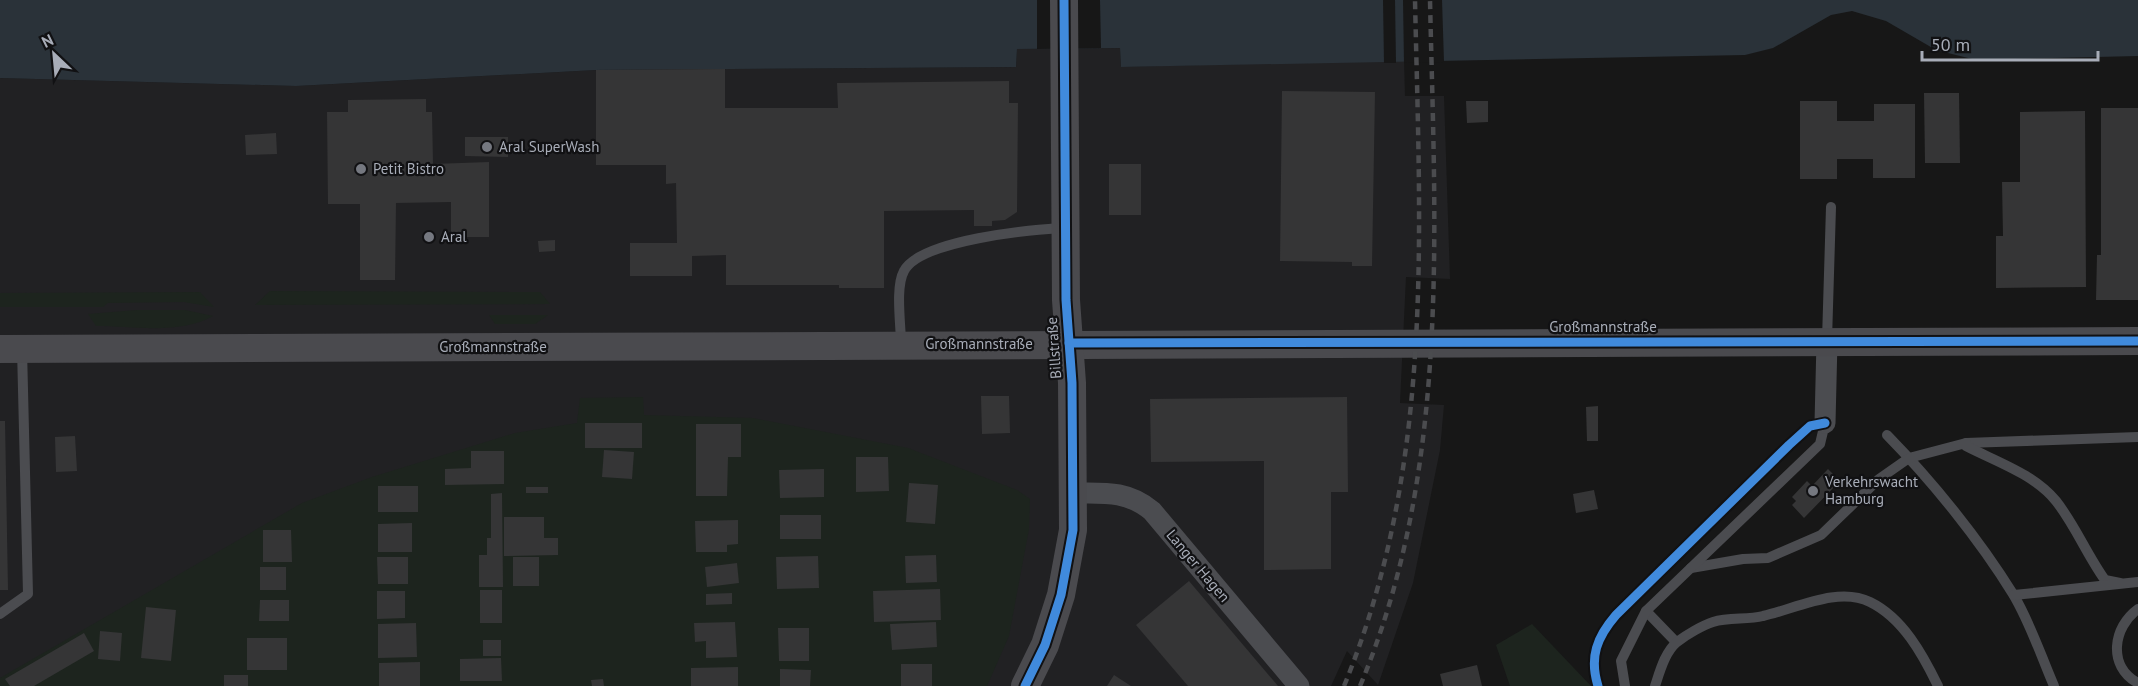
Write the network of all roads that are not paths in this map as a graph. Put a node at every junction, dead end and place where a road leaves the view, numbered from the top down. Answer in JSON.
{"nodes":[{"id":1,"x":1064,"y":0,"type":"edge"},
{"id":2,"x":1831,"y":207,"type":"dead end"},
{"id":3,"x":1065,"y":228,"type":"junction"},
{"id":4,"x":1827,"y":341,"type":"junction"},
{"id":5,"x":2138,"y":341,"type":"edge"},
{"id":6,"x":1069,"y":343,"type":"junction"},
{"id":7,"x":901,"y":344,"type":"junction"},
{"id":8,"x":11,"y":349,"type":"edge"},
{"id":9,"x":1825,"y":423,"type":"joint"},
{"id":10,"x":1887,"y":435,"type":"dead end"},
{"id":11,"x":2138,"y":437,"type":"edge"},
{"id":12,"x":1966,"y":443,"type":"junction"},
{"id":13,"x":1910,"y":458,"type":"junction"},
{"id":14,"x":1072,"y":493,"type":"junction"},
{"id":15,"x":1691,"y":568,"type":"junction"},
{"id":16,"x":2138,"y":582,"type":"edge"},
{"id":17,"x":2120,"y":583,"type":"junction"},
{"id":18,"x":2014,"y":595,"type":"junction"},
{"id":19,"x":2138,"y":609,"type":"edge"},
{"id":20,"x":1646,"y":611,"type":"junction"},
{"id":21,"x":0,"y":614,"type":"edge"},
{"id":22,"x":1677,"y":642,"type":"junction"},
{"id":23,"x":2138,"y":683,"type":"edge"},
{"id":24,"x":1025,"y":686,"type":"edge"},
{"id":25,"x":1299,"y":686,"type":"edge"},
{"id":26,"x":1625,"y":686,"type":"edge"},
{"id":27,"x":1654,"y":686,"type":"edge"},
{"id":28,"x":1938,"y":686,"type":"edge"},
{"id":29,"x":2054,"y":686,"type":"edge"}],
"edges":[{"from":1,"to":3,"type":"main road","name":"Billstraße"},
{"from":2,"to":4,"type":"lane"},
{"from":3,"to":6,"type":"main road","name":"Billstraße"},
{"from":3,"to":7,"type":"lane"},
{"from":4,"to":5,"type":"main road","name":"Großmannstraße"},
{"from":4,"to":6,"type":"main road","name":"Großmannstraße"},
{"from":4,"to":9,"type":"street"},
{"from":6,"to":7,"type":"main road","name":"Großmannstraße"},
{"from":6,"to":14,"type":"main road","name":"Billstraße"},
{"from":7,"to":8,"type":"main road","name":"Großmannstraße"},
{"from":8,"to":21,"type":"lane"},
{"from":9,"to":15,"type":"lane"},
{"from":10,"to":13,"type":"lane"},
{"from":11,"to":12,"type":"lane"},
{"from":12,"to":13,"type":"lane"},
{"from":12,"to":17,"type":"lane"},
{"from":13,"to":15,"type":"lane"},
{"from":13,"to":18,"type":"lane"},
{"from":14,"to":24,"type":"main road","name":"Billstraße"},
{"from":14,"to":25,"type":"street","name":"Langer Hagen"},
{"from":15,"to":20,"type":"lane"},
{"from":16,"to":17,"type":"lane"},
{"from":17,"to":18,"type":"lane"},
{"from":18,"to":29,"type":"lane"},
{"from":19,"to":23,"type":"lane"},
{"from":20,"to":22,"type":"lane"},
{"from":20,"to":26,"type":"lane"},
{"from":22,"to":27,"type":"lane"},
{"from":22,"to":28,"type":"lane"}]}
